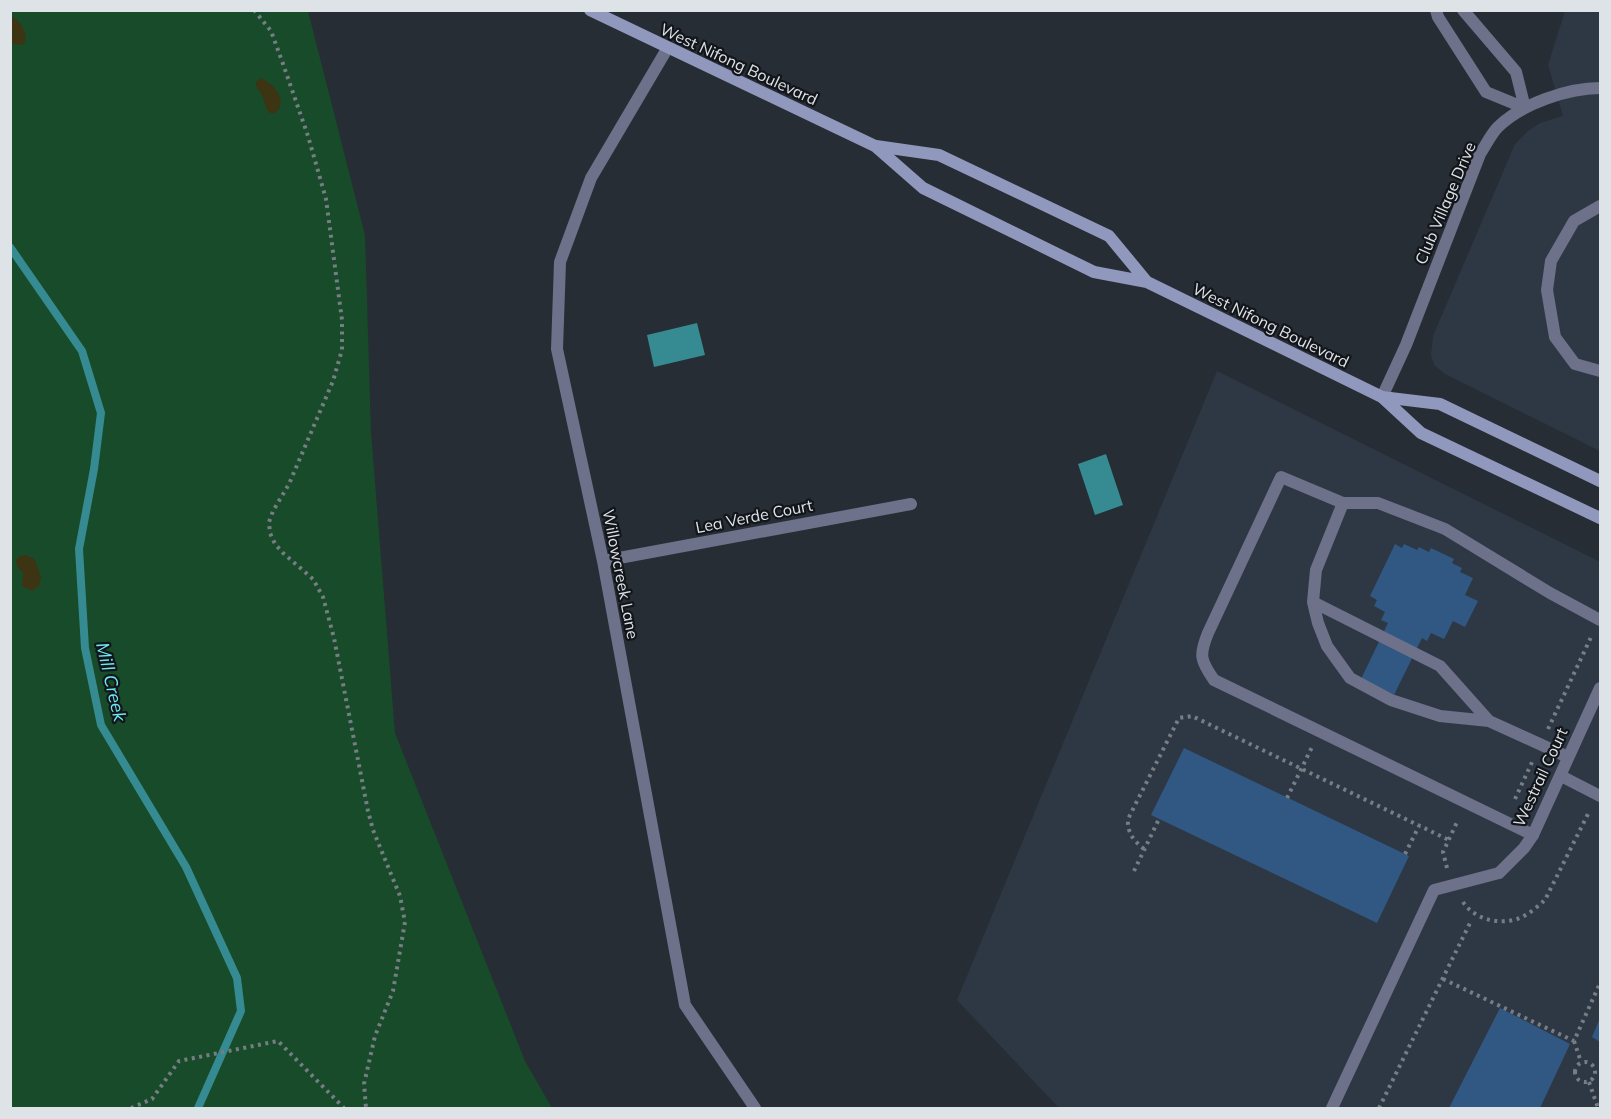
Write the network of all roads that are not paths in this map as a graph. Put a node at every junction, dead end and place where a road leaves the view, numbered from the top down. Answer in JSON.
{"nodes":[{"id":1,"x":590,"y":10,"type":"edge"},
{"id":2,"x":1436,"y":10,"type":"edge"},
{"id":3,"x":1463,"y":10,"type":"edge"},
{"id":4,"x":667,"y":49,"type":"junction"},
{"id":5,"x":1600,"y":88,"type":"edge"},
{"id":6,"x":1525,"y":108,"type":"junction"},
{"id":7,"x":875,"y":146,"type":"junction"},
{"id":8,"x":1600,"y":206,"type":"edge"},
{"id":9,"x":1147,"y":282,"type":"junction"},
{"id":10,"x":1600,"y":371,"type":"edge"},
{"id":11,"x":1382,"y":397,"type":"junction"},
{"id":12,"x":1600,"y":482,"type":"edge"},
{"id":13,"x":1343,"y":503,"type":"junction"},
{"id":14,"x":911,"y":504,"type":"dead end"},
{"id":15,"x":1600,"y":518,"type":"edge"},
{"id":16,"x":603,"y":561,"type":"junction"},
{"id":17,"x":1313,"y":602,"type":"junction"},
{"id":18,"x":1600,"y":620,"type":"edge"},
{"id":19,"x":1600,"y":688,"type":"edge"},
{"id":20,"x":1489,"y":721,"type":"junction"},
{"id":21,"x":1568,"y":757,"type":"junction"},
{"id":22,"x":1561,"y":776,"type":"junction"},
{"id":23,"x":1600,"y":796,"type":"edge"},
{"id":24,"x":1533,"y":835,"type":"junction"},
{"id":25,"x":755,"y":1108,"type":"edge"},
{"id":26,"x":1332,"y":1108,"type":"edge"}],
"edges":[{"from":1,"to":4,"type":"main road","name":"West Nifong Boulevard"},
{"from":2,"to":6,"type":"street"},
{"from":3,"to":6,"type":"street"},
{"from":4,"to":7,"type":"main road","name":"West Nifong Boulevard"},
{"from":4,"to":16,"type":"street","name":"Willowcreek Lane"},
{"from":5,"to":6,"type":"street","name":"Club Village Drive"},
{"from":6,"to":11,"type":"street","name":"Club Village Drive"},
{"from":7,"to":9,"type":"main road","name":"West Nifong Boulevard"},
{"from":7,"to":9,"type":"main road","name":"West Nifong Boulevard"},
{"from":8,"to":10,"type":"street"},
{"from":9,"to":11,"type":"main road","name":"West Nifong Boulevard"},
{"from":11,"to":12,"type":"main road","name":"West Nifong Boulevard"},
{"from":11,"to":15,"type":"main road","name":"West Nifong Boulevard"},
{"from":13,"to":17,"type":"street"},
{"from":13,"to":18,"type":"street"},
{"from":13,"to":24,"type":"street"},
{"from":14,"to":16,"type":"street","name":"Lea Verde Court"},
{"from":16,"to":25,"type":"street","name":"Willowcreek Lane"},
{"from":17,"to":20,"type":"street"},
{"from":17,"to":20,"type":"street"},
{"from":19,"to":21,"type":"street","name":"Westrail Court"},
{"from":20,"to":21,"type":"street"},
{"from":21,"to":22,"type":"street","name":"Westrail Court"},
{"from":22,"to":23,"type":"street"},
{"from":22,"to":24,"type":"street","name":"Westrail Court"},
{"from":24,"to":26,"type":"street","name":"Westrail Court"}]}
